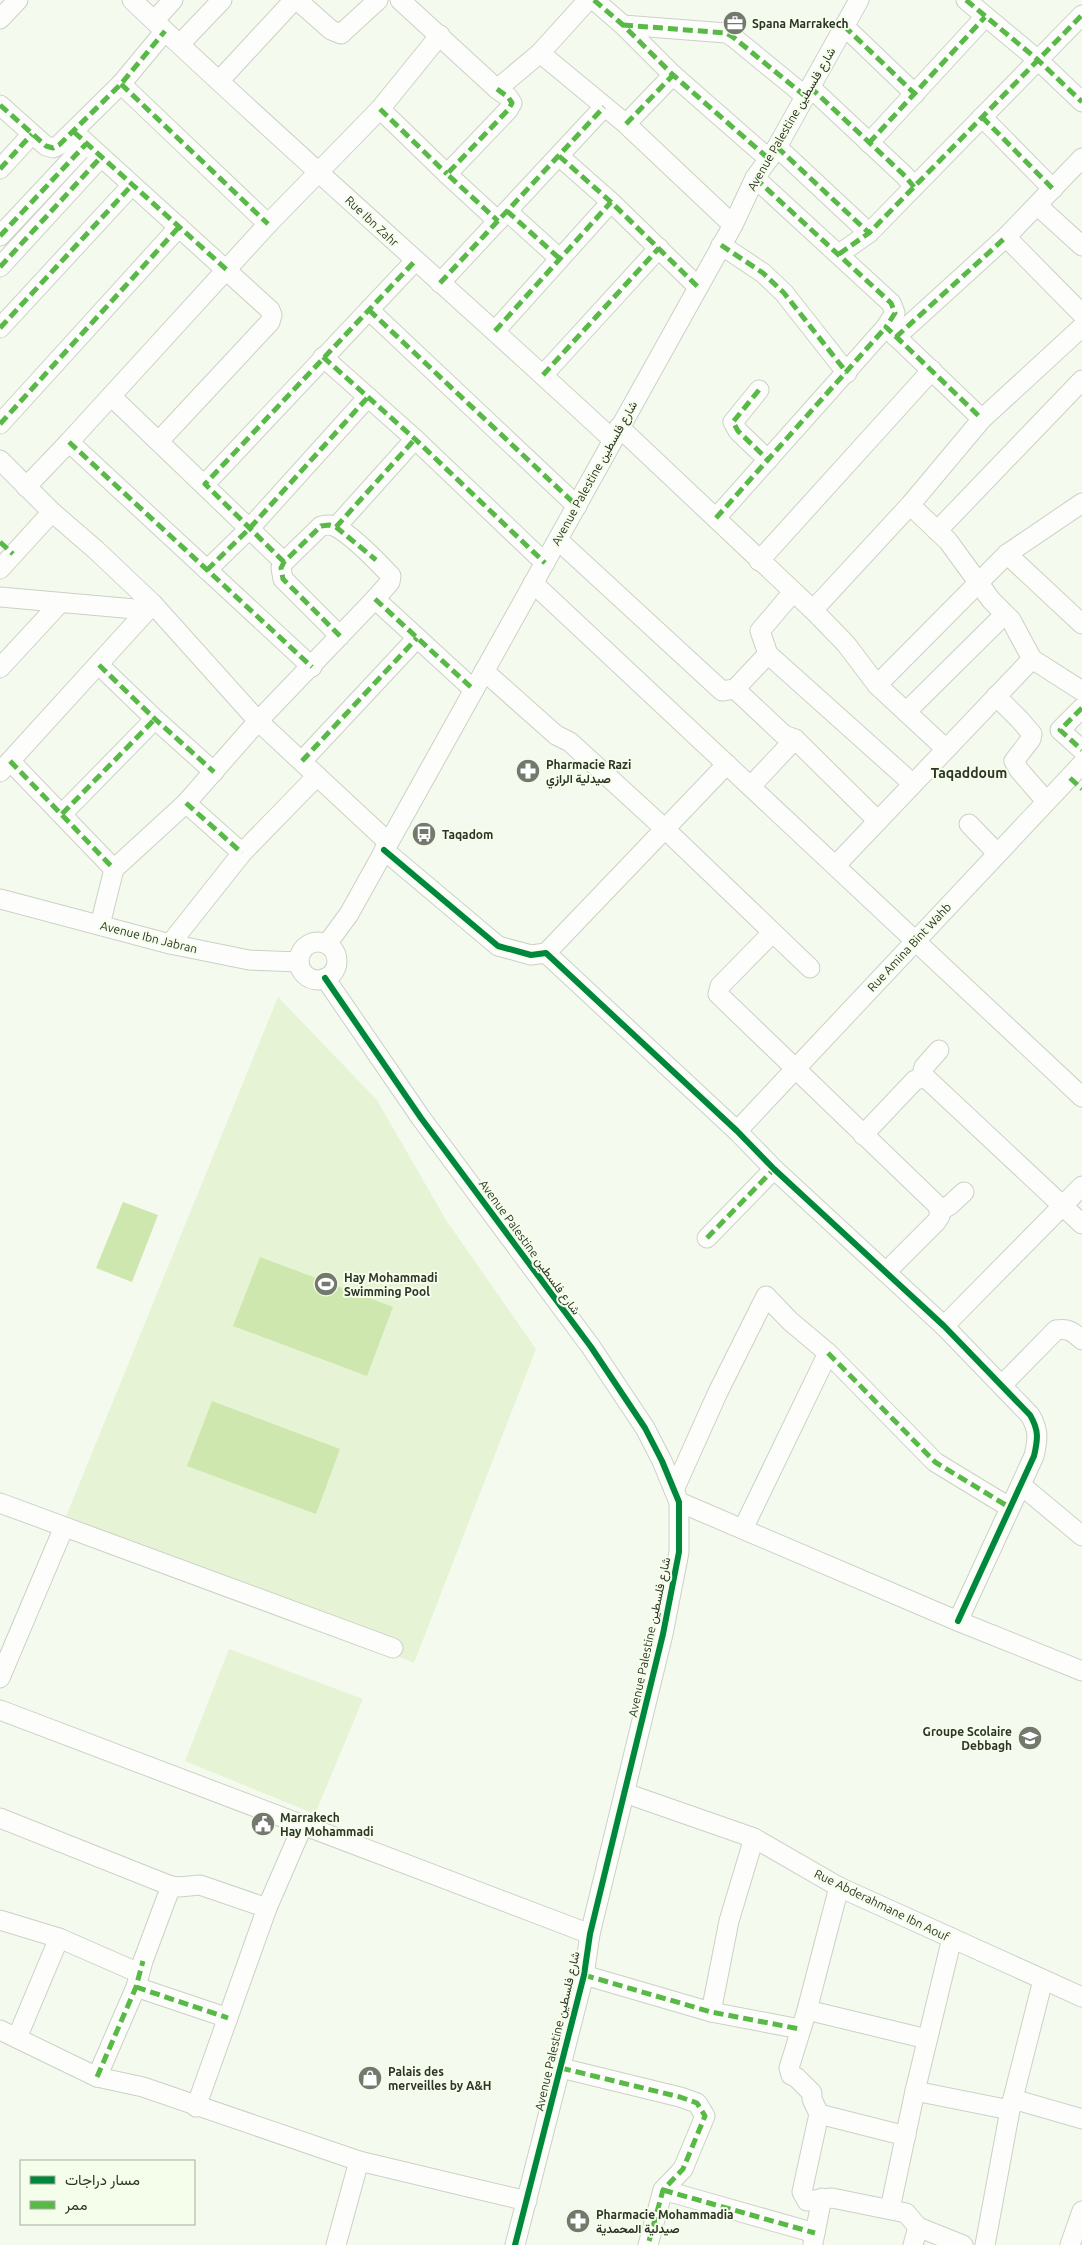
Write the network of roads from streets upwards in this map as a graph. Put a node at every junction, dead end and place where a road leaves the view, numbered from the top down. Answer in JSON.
{"nodes":[{"id":1,"x":18,"y":0,"type":"edge"},
{"id":2,"x":132,"y":0,"type":"edge"},
{"id":3,"x":173,"y":0,"type":"edge"},
{"id":4,"x":222,"y":0,"type":"edge"},
{"id":5,"x":296,"y":0,"type":"edge"},
{"id":6,"x":378,"y":0,"type":"edge"},
{"id":7,"x":400,"y":0,"type":"edge"},
{"id":8,"x":588,"y":0,"type":"edge"},
{"id":9,"x":594,"y":0,"type":"edge"},
{"id":10,"x":859,"y":0,"type":"edge"},
{"id":11,"x":966,"y":0,"type":"edge"},
{"id":12,"x":1082,"y":15,"type":"edge"},
{"id":13,"x":985,"y":17,"type":"junction"},
{"id":14,"x":0,"y":19,"type":"edge"},
{"id":15,"x":623,"y":25,"type":"junction"},
{"id":16,"x":160,"y":26,"type":"junction"},
{"id":17,"x":844,"y":26,"type":"junction"},
{"id":18,"x":440,"y":35,"type":"junction"},
{"id":19,"x":180,"y":44,"type":"junction"},
{"id":20,"x":540,"y":53,"type":"junction"},
{"id":21,"x":1038,"y":60,"type":"junction"},
{"id":22,"x":673,"y":75,"type":"junction"},
{"id":23,"x":220,"y":81,"type":"junction"},
{"id":24,"x":121,"y":84,"type":"junction"},
{"id":25,"x":497,"y":89,"type":"junction"},
{"id":26,"x":808,"y":91,"type":"junction"},
{"id":27,"x":915,"y":94,"type":"junction"},
{"id":28,"x":1082,"y":102,"type":"edge"},
{"id":29,"x":0,"y":105,"type":"edge"},
{"id":30,"x":604,"y":107,"type":"junction"},
{"id":31,"x":380,"y":109,"type":"junction"},
{"id":32,"x":982,"y":117,"type":"junction"},
{"id":33,"x":626,"y":124,"type":"junction"},
{"id":34,"x":32,"y":134,"type":"junction"},
{"id":35,"x":80,"y":138,"type":"junction"},
{"id":36,"x":869,"y":143,"type":"junction"},
{"id":37,"x":773,"y":153,"type":"junction"},
{"id":38,"x":559,"y":156,"type":"junction"},
{"id":39,"x":101,"y":157,"type":"junction"},
{"id":40,"x":1082,"y":158,"type":"edge"},
{"id":41,"x":0,"y":169,"type":"edge"},
{"id":42,"x":319,"y":172,"type":"junction"},
{"id":43,"x":447,"y":174,"type":"junction"},
{"id":44,"x":755,"y":178,"type":"junction"},
{"id":45,"x":132,"y":185,"type":"junction"},
{"id":46,"x":914,"y":187,"type":"junction"},
{"id":47,"x":1053,"y":189,"type":"junction"},
{"id":48,"x":611,"y":202,"type":"junction"},
{"id":49,"x":1037,"y":205,"type":"junction"},
{"id":50,"x":502,"y":216,"type":"junction"},
{"id":51,"x":268,"y":224,"type":"junction"},
{"id":52,"x":733,"y":226,"type":"junction"},
{"id":53,"x":179,"y":227,"type":"junction"},
{"id":54,"x":869,"y":233,"type":"junction"},
{"id":55,"x":0,"y":236,"type":"edge"},
{"id":56,"x":1006,"y":237,"type":"junction"},
{"id":57,"x":720,"y":245,"type":"junction"},
{"id":58,"x":1082,"y":246,"type":"edge"},
{"id":59,"x":659,"y":248,"type":"junction"},
{"id":60,"x":839,"y":254,"type":"junction"},
{"id":61,"x":559,"y":258,"type":"junction"},
{"id":62,"x":415,"y":261,"type":"junction"},
{"id":63,"x":0,"y":267,"type":"edge"},
{"id":64,"x":227,"y":270,"type":"junction"},
{"id":65,"x":440,"y":283,"type":"junction"},
{"id":66,"x":698,"y":287,"type":"junction"},
{"id":67,"x":369,"y":310,"type":"junction"},
{"id":68,"x":1082,"y":314,"type":"edge"},
{"id":69,"x":1082,"y":327,"type":"edge"},
{"id":70,"x":0,"y":328,"type":"edge"},
{"id":71,"x":495,"y":331,"type":"junction"},
{"id":72,"x":891,"y":332,"type":"junction"},
{"id":73,"x":323,"y":357,"type":"junction"},
{"id":74,"x":932,"y":370,"type":"junction"},
{"id":75,"x":847,"y":373,"type":"junction"},
{"id":76,"x":543,"y":375,"type":"junction"},
{"id":77,"x":1082,"y":380,"type":"edge"},
{"id":78,"x":759,"y":390,"type":"dead end"},
{"id":79,"x":111,"y":396,"type":"junction"},
{"id":80,"x":368,"y":397,"type":"junction"},
{"id":81,"x":982,"y":420,"type":"junction"},
{"id":82,"x":0,"y":424,"type":"edge"},
{"id":83,"x":616,"y":434,"type":"junction"},
{"id":84,"x":415,"y":439,"type":"junction"},
{"id":85,"x":159,"y":441,"type":"junction"},
{"id":86,"x":69,"y":442,"type":"junction"},
{"id":87,"x":0,"y":460,"type":"edge"},
{"id":88,"x":768,"y":460,"type":"junction"},
{"id":89,"x":205,"y":484,"type":"junction"},
{"id":90,"x":26,"y":487,"type":"junction"},
{"id":91,"x":1082,"y":503,"type":"edge"},
{"id":92,"x":910,"y":505,"type":"junction"},
{"id":93,"x":576,"y":506,"type":"junction"},
{"id":94,"x":52,"y":512,"type":"junction"},
{"id":95,"x":716,"y":518,"type":"junction"},
{"id":96,"x":336,"y":527,"type":"junction"},
{"id":97,"x":249,"y":529,"type":"junction"},
{"id":98,"x":937,"y":531,"type":"junction"},
{"id":99,"x":558,"y":540,"type":"junction"},
{"id":100,"x":6,"y":548,"type":"edge"},
{"id":101,"x":1007,"y":554,"type":"junction"},
{"id":102,"x":759,"y":561,"type":"junction"},
{"id":103,"x":284,"y":562,"type":"junction"},
{"id":104,"x":545,"y":563,"type":"junction"},
{"id":105,"x":0,"y":569,"type":"edge"},
{"id":106,"x":207,"y":570,"type":"junction"},
{"id":107,"x":533,"y":583,"type":"junction"},
{"id":108,"x":980,"y":584,"type":"junction"},
{"id":109,"x":793,"y":592,"type":"junction"},
{"id":110,"x":0,"y":597,"type":"edge"},
{"id":111,"x":375,"y":599,"type":"junction"},
{"id":112,"x":60,"y":603,"type":"junction"},
{"id":113,"x":150,"y":607,"type":"junction"},
{"id":114,"x":813,"y":610,"type":"junction"},
{"id":115,"x":1004,"y":615,"type":"junction"},
{"id":116,"x":1080,"y":618,"type":"edge"},
{"id":117,"x":340,"y":636,"type":"junction"},
{"id":118,"x":416,"y":638,"type":"junction"},
{"id":119,"x":768,"y":654,"type":"junction"},
{"id":120,"x":1032,"y":659,"type":"junction"},
{"id":121,"x":99,"y":665,"type":"junction"},
{"id":122,"x":312,"y":667,"type":"junction"},
{"id":123,"x":0,"y":668,"type":"edge"},
{"id":124,"x":484,"y":671,"type":"junction"},
{"id":125,"x":878,"y":685,"type":"junction"},
{"id":126,"x":735,"y":689,"type":"junction"},
{"id":127,"x":474,"y":690,"type":"junction"},
{"id":128,"x":1082,"y":691,"type":"edge"},
{"id":129,"x":996,"y":696,"type":"junction"},
{"id":130,"x":1082,"y":708,"type":"edge"},
{"id":131,"x":906,"y":712,"type":"junction"},
{"id":132,"x":155,"y":719,"type":"junction"},
{"id":133,"x":258,"y":721,"type":"junction"},
{"id":134,"x":795,"y":739,"type":"junction"},
{"id":135,"x":946,"y":749,"type":"junction"},
{"id":136,"x":1082,"y":750,"type":"edge"},
{"id":137,"x":302,"y":761,"type":"junction"},
{"id":138,"x":728,"y":764,"type":"junction"},
{"id":139,"x":5,"y":766,"type":"edge"},
{"id":140,"x":214,"y":772,"type":"junction"},
{"id":141,"x":317,"y":776,"type":"junction"},
{"id":142,"x":1078,"y":777,"type":"edge"},
{"id":143,"x":914,"y":784,"type":"junction"},
{"id":144,"x":751,"y":786,"type":"junction"},
{"id":145,"x":1046,"y":802,"type":"junction"},
{"id":146,"x":186,"y":803,"type":"junction"},
{"id":147,"x":62,"y":814,"type":"junction"},
{"id":148,"x":878,"y":821,"type":"junction"},
{"id":149,"x":968,"y":824,"type":"dead end"},
{"id":150,"x":665,"y":828,"type":"junction"},
{"id":151,"x":386,"y":846,"type":"junction"},
{"id":152,"x":242,"y":853,"type":"junction"},
{"id":153,"x":997,"y":853,"type":"junction"},
{"id":154,"x":836,"y":865,"type":"junction"},
{"id":155,"x":114,"y":869,"type":"junction"},
{"id":156,"x":0,"y":899,"type":"edge"},
{"id":157,"x":100,"y":925,"type":"junction"},
{"id":158,"x":772,"y":933,"type":"junction"},
{"id":159,"x":915,"y":941,"type":"junction"},
{"id":160,"x":170,"y":944,"type":"junction"},
{"id":161,"x":327,"y":944,"type":"junction"},
{"id":162,"x":546,"y":953,"type":"junction"},
{"id":163,"x":299,"y":962,"type":"junction"},
{"id":164,"x":810,"y":968,"type":"dead end"},
{"id":165,"x":325,"y":978,"type":"junction"},
{"id":166,"x":939,"y":1050,"type":"dead end"},
{"id":167,"x":796,"y":1068,"type":"junction"},
{"id":168,"x":921,"y":1078,"type":"junction"},
{"id":169,"x":1082,"y":1097,"type":"edge"},
{"id":170,"x":737,"y":1131,"type":"junction"},
{"id":171,"x":863,"y":1134,"type":"junction"},
{"id":172,"x":774,"y":1168,"type":"junction"},
{"id":173,"x":1082,"y":1186,"type":"edge"},
{"id":174,"x":964,"y":1192,"type":"dead end"},
{"id":175,"x":1064,"y":1205,"type":"junction"},
{"id":176,"x":940,"y":1211,"type":"junction"},
{"id":177,"x":1082,"y":1224,"type":"edge"},
{"id":178,"x":707,"y":1238,"type":"dead end"},
{"id":179,"x":886,"y":1272,"type":"junction"},
{"id":180,"x":944,"y":1326,"type":"junction"},
{"id":181,"x":1082,"y":1340,"type":"edge"},
{"id":182,"x":828,"y":1353,"type":"junction"},
{"id":183,"x":1002,"y":1385,"type":"junction"},
{"id":184,"x":1021,"y":1485,"type":"junction"},
{"id":185,"x":677,"y":1496,"type":"junction"},
{"id":186,"x":0,"y":1504,"type":"edge"},
{"id":187,"x":1009,"y":1507,"type":"junction"},
{"id":188,"x":64,"y":1527,"type":"junction"},
{"id":189,"x":743,"y":1529,"type":"junction"},
{"id":190,"x":1082,"y":1536,"type":"edge"},
{"id":191,"x":958,"y":1621,"type":"junction"},
{"id":192,"x":393,"y":1648,"type":"dead end"},
{"id":193,"x":1082,"y":1671,"type":"edge"},
{"id":194,"x":0,"y":1678,"type":"edge"},
{"id":195,"x":0,"y":1710,"type":"edge"},
{"id":196,"x":626,"y":1793,"type":"junction"},
{"id":197,"x":0,"y":1818,"type":"edge"},
{"id":198,"x":302,"y":1825,"type":"junction"},
{"id":199,"x":754,"y":1838,"type":"junction"},
{"id":200,"x":171,"y":1886,"type":"junction"},
{"id":201,"x":839,"y":1887,"type":"junction"},
{"id":202,"x":267,"y":1908,"type":"junction"},
{"id":203,"x":0,"y":1920,"type":"edge"},
{"id":204,"x":590,"y":1934,"type":"junction"},
{"id":205,"x":59,"y":1938,"type":"junction"},
{"id":206,"x":952,"y":1938,"type":"junction"},
{"id":207,"x":584,"y":1975,"type":"junction"},
{"id":208,"x":138,"y":1980,"type":"junction"},
{"id":209,"x":1043,"y":1980,"type":"junction"},
{"id":210,"x":1082,"y":1997,"type":"edge"},
{"id":211,"x":807,"y":2010,"type":"junction"},
{"id":212,"x":711,"y":2012,"type":"junction"},
{"id":213,"x":228,"y":2018,"type":"junction"},
{"id":214,"x":800,"y":2029,"type":"junction"},
{"id":215,"x":0,"y":2030,"type":"edge"},
{"id":216,"x":18,"y":2038,"type":"junction"},
{"id":217,"x":927,"y":2040,"type":"junction"},
{"id":218,"x":561,"y":2068,"type":"junction"},
{"id":219,"x":97,"y":2077,"type":"junction"},
{"id":220,"x":915,"y":2090,"type":"junction"},
{"id":221,"x":1012,"y":2104,"type":"junction"},
{"id":222,"x":196,"y":2107,"type":"junction"},
{"id":223,"x":819,"y":2114,"type":"junction"},
{"id":224,"x":1082,"y":2119,"type":"edge"},
{"id":225,"x":906,"y":2136,"type":"junction"},
{"id":226,"x":359,"y":2161,"type":"junction"},
{"id":227,"x":663,"y":2190,"type":"junction"},
{"id":228,"x":822,"y":2198,"type":"junction"},
{"id":229,"x":527,"y":2201,"type":"junction"},
{"id":230,"x":890,"y":2209,"type":"junction"},
{"id":231,"x":1082,"y":2210,"type":"edge"},
{"id":232,"x":916,"y":2236,"type":"edge"},
{"id":233,"x":814,"y":2239,"type":"edge"},
{"id":234,"x":518,"y":2244,"type":"edge"},
{"id":235,"x":336,"y":2245,"type":"edge"},
{"id":236,"x":648,"y":2245,"type":"edge"},
{"id":237,"x":963,"y":2245,"type":"edge"},
{"id":238,"x":985,"y":2245,"type":"edge"},
{"id":239,"x":1070,"y":2245,"type":"edge"}],
"edges":[{"from":1,"to":14,"type":"street"},
{"from":2,"to":16,"type":"street","name":"Rue Ibn Zahr"},
{"from":3,"to":16,"type":"street"},
{"from":4,"to":19,"type":"street"},
{"from":5,"to":6,"type":"street"},
{"from":5,"to":23,"type":"street"},
{"from":7,"to":18,"type":"street"},
{"from":8,"to":20,"type":"street"},
{"from":9,"to":15,"type":"street"},
{"from":10,"to":17,"type":"street","name":"Avenue Palestine شارع فلسطين"},
{"from":11,"to":13,"type":"street"},
{"from":12,"to":21,"type":"street"},
{"from":13,"to":21,"type":"street"},
{"from":13,"to":27,"type":"street"},
{"from":15,"to":22,"type":"street"},
{"from":15,"to":26,"type":"street"},
{"from":16,"to":19,"type":"street","name":"Rue Ibn Zahr"},
{"from":16,"to":24,"type":"street"},
{"from":17,"to":26,"type":"street","name":"Avenue Palestine شارع فلسطين"},
{"from":17,"to":27,"type":"street"},
{"from":18,"to":25,"type":"street"},
{"from":18,"to":31,"type":"street"},
{"from":19,"to":23,"type":"street","name":"Rue Ibn Zahr"},
{"from":20,"to":25,"type":"street"},
{"from":20,"to":30,"type":"street"},
{"from":21,"to":28,"type":"street"},
{"from":21,"to":32,"type":"street"},
{"from":22,"to":33,"type":"street"},
{"from":22,"to":37,"type":"street"},
{"from":23,"to":42,"type":"street","name":"Rue Ibn Zahr"},
{"from":24,"to":35,"type":"street"},
{"from":24,"to":51,"type":"street"},
{"from":25,"to":43,"type":"street"},
{"from":26,"to":36,"type":"street"},
{"from":26,"to":37,"type":"street","name":"Avenue Palestine شارع فلسطين"},
{"from":27,"to":36,"type":"street"},
{"from":29,"to":34,"type":"street"},
{"from":30,"to":33,"type":"street"},
{"from":30,"to":38,"type":"street"},
{"from":31,"to":42,"type":"street"},
{"from":31,"to":43,"type":"street"},
{"from":32,"to":46,"type":"street"},
{"from":32,"to":47,"type":"street"},
{"from":33,"to":52,"type":"street"},
{"from":34,"to":35,"type":"street"},
{"from":34,"to":41,"type":"street"},
{"from":35,"to":39,"type":"street"},
{"from":35,"to":55,"type":"street"},
{"from":36,"to":46,"type":"street"},
{"from":37,"to":44,"type":"street","name":"Avenue Palestine شارع فلسطين"},
{"from":37,"to":54,"type":"street"},
{"from":38,"to":48,"type":"street"},
{"from":38,"to":50,"type":"street"},
{"from":39,"to":45,"type":"street"},
{"from":39,"to":63,"type":"street"},
{"from":40,"to":47,"type":"street"},
{"from":42,"to":51,"type":"street"},
{"from":42,"to":62,"type":"street","name":"Rue Ibn Zahr"},
{"from":43,"to":50,"type":"street"},
{"from":44,"to":52,"type":"street","name":"Avenue Palestine شارع فلسطين"},
{"from":44,"to":60,"type":"street"},
{"from":45,"to":53,"type":"street"},
{"from":45,"to":70,"type":"street"},
{"from":46,"to":54,"type":"street"},
{"from":47,"to":49,"type":"street"},
{"from":48,"to":59,"type":"street"},
{"from":48,"to":61,"type":"street"},
{"from":49,"to":56,"type":"street"},
{"from":49,"to":58,"type":"street"},
{"from":50,"to":61,"type":"street"},
{"from":50,"to":65,"type":"street"},
{"from":51,"to":64,"type":"street"},
{"from":52,"to":57,"type":"street","name":"Avenue Palestine شارع فلسطين"},
{"from":53,"to":64,"type":"street"},
{"from":53,"to":82,"type":"street"},
{"from":54,"to":60,"type":"street"},
{"from":56,"to":68,"type":"street"},
{"from":56,"to":72,"type":"street"},
{"from":57,"to":66,"type":"street","name":"Avenue Palestine شارع فلسطين"},
{"from":57,"to":75,"type":"street"},
{"from":59,"to":66,"type":"street"},
{"from":59,"to":76,"type":"street"},
{"from":60,"to":72,"type":"street"},
{"from":61,"to":71,"type":"street"},
{"from":62,"to":65,"type":"street","name":"Rue Ibn Zahr"},
{"from":62,"to":67,"type":"street"},
{"from":64,"to":79,"type":"street"},
{"from":64,"to":85,"type":"street"},
{"from":65,"to":71,"type":"street","name":"Rue Ibn Zahr"},
{"from":66,"to":83,"type":"street","name":"Avenue Palestine شارع فلسطين"},
{"from":67,"to":73,"type":"street"},
{"from":67,"to":93,"type":"street"},
{"from":69,"to":81,"type":"street"},
{"from":71,"to":76,"type":"street","name":"Rue Ibn Zahr"},
{"from":72,"to":74,"type":"street"},
{"from":72,"to":75,"type":"street"},
{"from":73,"to":80,"type":"street"},
{"from":73,"to":89,"type":"street"},
{"from":74,"to":81,"type":"street"},
{"from":74,"to":102,"type":"street"},
{"from":75,"to":88,"type":"street"},
{"from":76,"to":83,"type":"street","name":"Rue Ibn Zahr"},
{"from":77,"to":98,"type":"street"},
{"from":78,"to":88,"type":"street"},
{"from":79,"to":85,"type":"street"},
{"from":79,"to":86,"type":"street"},
{"from":80,"to":84,"type":"street"},
{"from":80,"to":97,"type":"street"},
{"from":81,"to":92,"type":"street"},
{"from":83,"to":93,"type":"street","name":"Avenue Palestine شارع فلسطين"},
{"from":83,"to":95,"type":"street","name":"Rue Ibn Zahr"},
{"from":84,"to":96,"type":"street"},
{"from":84,"to":104,"type":"street"},
{"from":85,"to":89,"type":"street"},
{"from":86,"to":90,"type":"street"},
{"from":86,"to":106,"type":"street"},
{"from":87,"to":90,"type":"street"},
{"from":88,"to":95,"type":"street"},
{"from":89,"to":97,"type":"street"},
{"from":90,"to":94,"type":"street"},
{"from":91,"to":101,"type":"street"},
{"from":92,"to":98,"type":"street"},
{"from":92,"to":114,"type":"street"},
{"from":93,"to":99,"type":"street","name":"Avenue Palestine شارع فلسطين"},
{"from":94,"to":100,"type":"street"},
{"from":94,"to":113,"type":"street"},
{"from":95,"to":102,"type":"street","name":"Rue Ibn Zahr"},
{"from":96,"to":103,"type":"street"},
{"from":96,"to":111,"type":"street"},
{"from":97,"to":103,"type":"street"},
{"from":97,"to":106,"type":"street"},
{"from":98,"to":108,"type":"street"},
{"from":99,"to":104,"type":"street","name":"Avenue Palestine شارع فلسطين"},
{"from":99,"to":126,"type":"street"},
{"from":100,"to":105,"type":"street"},
{"from":101,"to":108,"type":"street"},
{"from":101,"to":116,"type":"street"},
{"from":102,"to":109,"type":"street","name":"Rue Ibn Zahr"},
{"from":103,"to":117,"type":"street"},
{"from":104,"to":107,"type":"street","name":"Avenue Palestine شارع فلسطين"},
{"from":106,"to":122,"type":"street"},
{"from":107,"to":124,"type":"street","name":"Avenue Palestine شارع فلسطين"},
{"from":107,"to":138,"type":"street"},
{"from":108,"to":115,"type":"street"},
{"from":108,"to":125,"type":"street"},
{"from":109,"to":114,"type":"street","name":"Rue Ibn Zahr"},
{"from":109,"to":119,"type":"street"},
{"from":110,"to":112,"type":"street"},
{"from":111,"to":117,"type":"street"},
{"from":111,"to":118,"type":"street"},
{"from":112,"to":113,"type":"street"},
{"from":112,"to":123,"type":"street"},
{"from":113,"to":121,"type":"street"},
{"from":113,"to":133,"type":"street"},
{"from":114,"to":125,"type":"street","name":"Rue Ibn Zahr"},
{"from":115,"to":120,"type":"street"},
{"from":115,"to":131,"type":"street"},
{"from":117,"to":122,"type":"street"},
{"from":118,"to":127,"type":"street"},
{"from":118,"to":137,"type":"street"},
{"from":119,"to":126,"type":"street"},
{"from":119,"to":143,"type":"street"},
{"from":120,"to":128,"type":"street"},
{"from":120,"to":129,"type":"street"},
{"from":121,"to":132,"type":"street"},
{"from":121,"to":139,"type":"street"},
{"from":122,"to":133,"type":"street"},
{"from":124,"to":127,"type":"street","name":"Avenue Palestine شارع فلسطين"},
{"from":124,"to":150,"type":"street"},
{"from":125,"to":131,"type":"street","name":"Rue Ibn Zahr"},
{"from":126,"to":134,"type":"street"},
{"from":127,"to":151,"type":"street","name":"Avenue Palestine شارع فلسطين"},
{"from":129,"to":135,"type":"street"},
{"from":129,"to":145,"type":"street"},
{"from":130,"to":136,"type":"street"},
{"from":131,"to":135,"type":"street","name":"Rue Ibn Zahr"},
{"from":132,"to":140,"type":"street"},
{"from":132,"to":147,"type":"street"},
{"from":133,"to":137,"type":"street"},
{"from":133,"to":140,"type":"street"},
{"from":134,"to":144,"type":"street"},
{"from":134,"to":148,"type":"street"},
{"from":135,"to":143,"type":"street"},
{"from":137,"to":141,"type":"street"},
{"from":138,"to":144,"type":"street"},
{"from":138,"to":150,"type":"street"},
{"from":139,"to":147,"type":"street"},
{"from":140,"to":146,"type":"street"},
{"from":141,"to":151,"type":"street"},
{"from":141,"to":152,"type":"street"},
{"from":142,"to":145,"type":"street","name":"Rue Amina Bint Wahb"},
{"from":143,"to":148,"type":"street"},
{"from":144,"to":154,"type":"street"},
{"from":145,"to":153,"type":"street","name":"Rue Amina Bint Wahb"},
{"from":146,"to":152,"type":"street"},
{"from":146,"to":155,"type":"street"},
{"from":147,"to":155,"type":"street"},
{"from":148,"to":154,"type":"street"},
{"from":149,"to":153,"type":"street"},
{"from":150,"to":158,"type":"street"},
{"from":150,"to":162,"type":"street"},
{"from":151,"to":161,"type":"street","name":"Avenue Palestine شارع فلسطين"},
{"from":151,"to":162,"type":"street"},
{"from":152,"to":160,"type":"street"},
{"from":153,"to":159,"type":"street","name":"Rue Amina Bint Wahb"},
{"from":154,"to":159,"type":"street"},
{"from":155,"to":157,"type":"street"},
{"from":156,"to":157,"type":"street","name":"Avenue Ibn Jabran"},
{"from":157,"to":160,"type":"street","name":"Avenue Ibn Jabran"},
{"from":158,"to":164,"type":"street"},
{"from":158,"to":167,"type":"street"},
{"from":159,"to":167,"type":"street","name":"Rue Amina Bint Wahb"},
{"from":159,"to":169,"type":"street"},
{"from":160,"to":163,"type":"street","name":"Avenue Ibn Jabran"},
{"from":161,"to":163,"type":"street"},
{"from":161,"to":165,"type":"street"},
{"from":162,"to":170,"type":"street"},
{"from":163,"to":165,"type":"street"},
{"from":165,"to":185,"type":"street","name":"Avenue Palestine شارع فلسطين"},
{"from":166,"to":168,"type":"street"},
{"from":167,"to":170,"type":"street","name":"Rue Amina Bint Wahb"},
{"from":167,"to":171,"type":"street"},
{"from":168,"to":171,"type":"street"},
{"from":168,"to":175,"type":"street"},
{"from":170,"to":172,"type":"street"},
{"from":171,"to":176,"type":"street"},
{"from":172,"to":178,"type":"street"},
{"from":172,"to":179,"type":"street"},
{"from":173,"to":175,"type":"street"},
{"from":174,"to":176,"type":"street"},
{"from":175,"to":177,"type":"street"},
{"from":175,"to":180,"type":"street"},
{"from":176,"to":179,"type":"street"},
{"from":179,"to":180,"type":"street"},
{"from":180,"to":183,"type":"street"},
{"from":181,"to":183,"type":"street"},
{"from":182,"to":185,"type":"street"},
{"from":182,"to":187,"type":"street"},
{"from":182,"to":189,"type":"street"},
{"from":183,"to":184,"type":"street"},
{"from":184,"to":187,"type":"street"},
{"from":184,"to":190,"type":"street"},
{"from":185,"to":189,"type":"street"},
{"from":185,"to":196,"type":"street","name":"Avenue Palestine شارع فلسطين"},
{"from":186,"to":188,"type":"street"},
{"from":187,"to":191,"type":"street"},
{"from":188,"to":192,"type":"street"},
{"from":188,"to":194,"type":"street"},
{"from":189,"to":191,"type":"street"},
{"from":191,"to":193,"type":"street"},
{"from":195,"to":198,"type":"street"},
{"from":196,"to":199,"type":"street","name":"Rue Abderahmane Ibn Aouf"},
{"from":196,"to":204,"type":"street","name":"Avenue Palestine شارع فلسطين"},
{"from":197,"to":200,"type":"street"},
{"from":198,"to":202,"type":"street"},
{"from":198,"to":204,"type":"street"},
{"from":199,"to":201,"type":"street","name":"Rue Abderahmane Ibn Aouf"},
{"from":199,"to":212,"type":"street"},
{"from":200,"to":202,"type":"street"},
{"from":200,"to":208,"type":"street"},
{"from":201,"to":206,"type":"street","name":"Rue Abderahmane Ibn Aouf"},
{"from":201,"to":211,"type":"street"},
{"from":202,"to":213,"type":"street"},
{"from":203,"to":205,"type":"street"},
{"from":204,"to":207,"type":"street","name":"Avenue Palestine شارع فلسطين"},
{"from":205,"to":208,"type":"street"},
{"from":205,"to":216,"type":"street"},
{"from":206,"to":209,"type":"street","name":"Rue Abderahmane Ibn Aouf"},
{"from":206,"to":217,"type":"street"},
{"from":207,"to":212,"type":"street"},
{"from":207,"to":218,"type":"street","name":"Avenue Palestine شارع فلسطين"},
{"from":208,"to":213,"type":"street"},
{"from":208,"to":219,"type":"street"},
{"from":209,"to":210,"type":"street","name":"Rue Abderahmane Ibn Aouf"},
{"from":209,"to":221,"type":"street"},
{"from":211,"to":214,"type":"street"},
{"from":211,"to":217,"type":"street"},
{"from":212,"to":214,"type":"street"},
{"from":213,"to":222,"type":"street"},
{"from":214,"to":223,"type":"street"},
{"from":215,"to":216,"type":"street"},
{"from":216,"to":219,"type":"street"},
{"from":217,"to":220,"type":"street"},
{"from":218,"to":227,"type":"street"},
{"from":218,"to":229,"type":"street","name":"Avenue Palestine شارع فلسطين"},
{"from":219,"to":222,"type":"street"},
{"from":220,"to":221,"type":"street"},
{"from":220,"to":225,"type":"street"},
{"from":221,"to":224,"type":"street"},
{"from":221,"to":238,"type":"street"},
{"from":222,"to":226,"type":"street"},
{"from":223,"to":225,"type":"street"},
{"from":223,"to":228,"type":"street"},
{"from":225,"to":230,"type":"street"},
{"from":226,"to":229,"type":"street"},
{"from":226,"to":235,"type":"street"},
{"from":227,"to":233,"type":"street"},
{"from":227,"to":236,"type":"street"},
{"from":228,"to":230,"type":"street"},
{"from":228,"to":233,"type":"street"},
{"from":229,"to":234,"type":"street","name":"Avenue Palestine شارع فلسطين"},
{"from":230,"to":232,"type":"street"},
{"from":231,"to":239,"type":"street"},
{"from":232,"to":237,"type":"street"}]}
